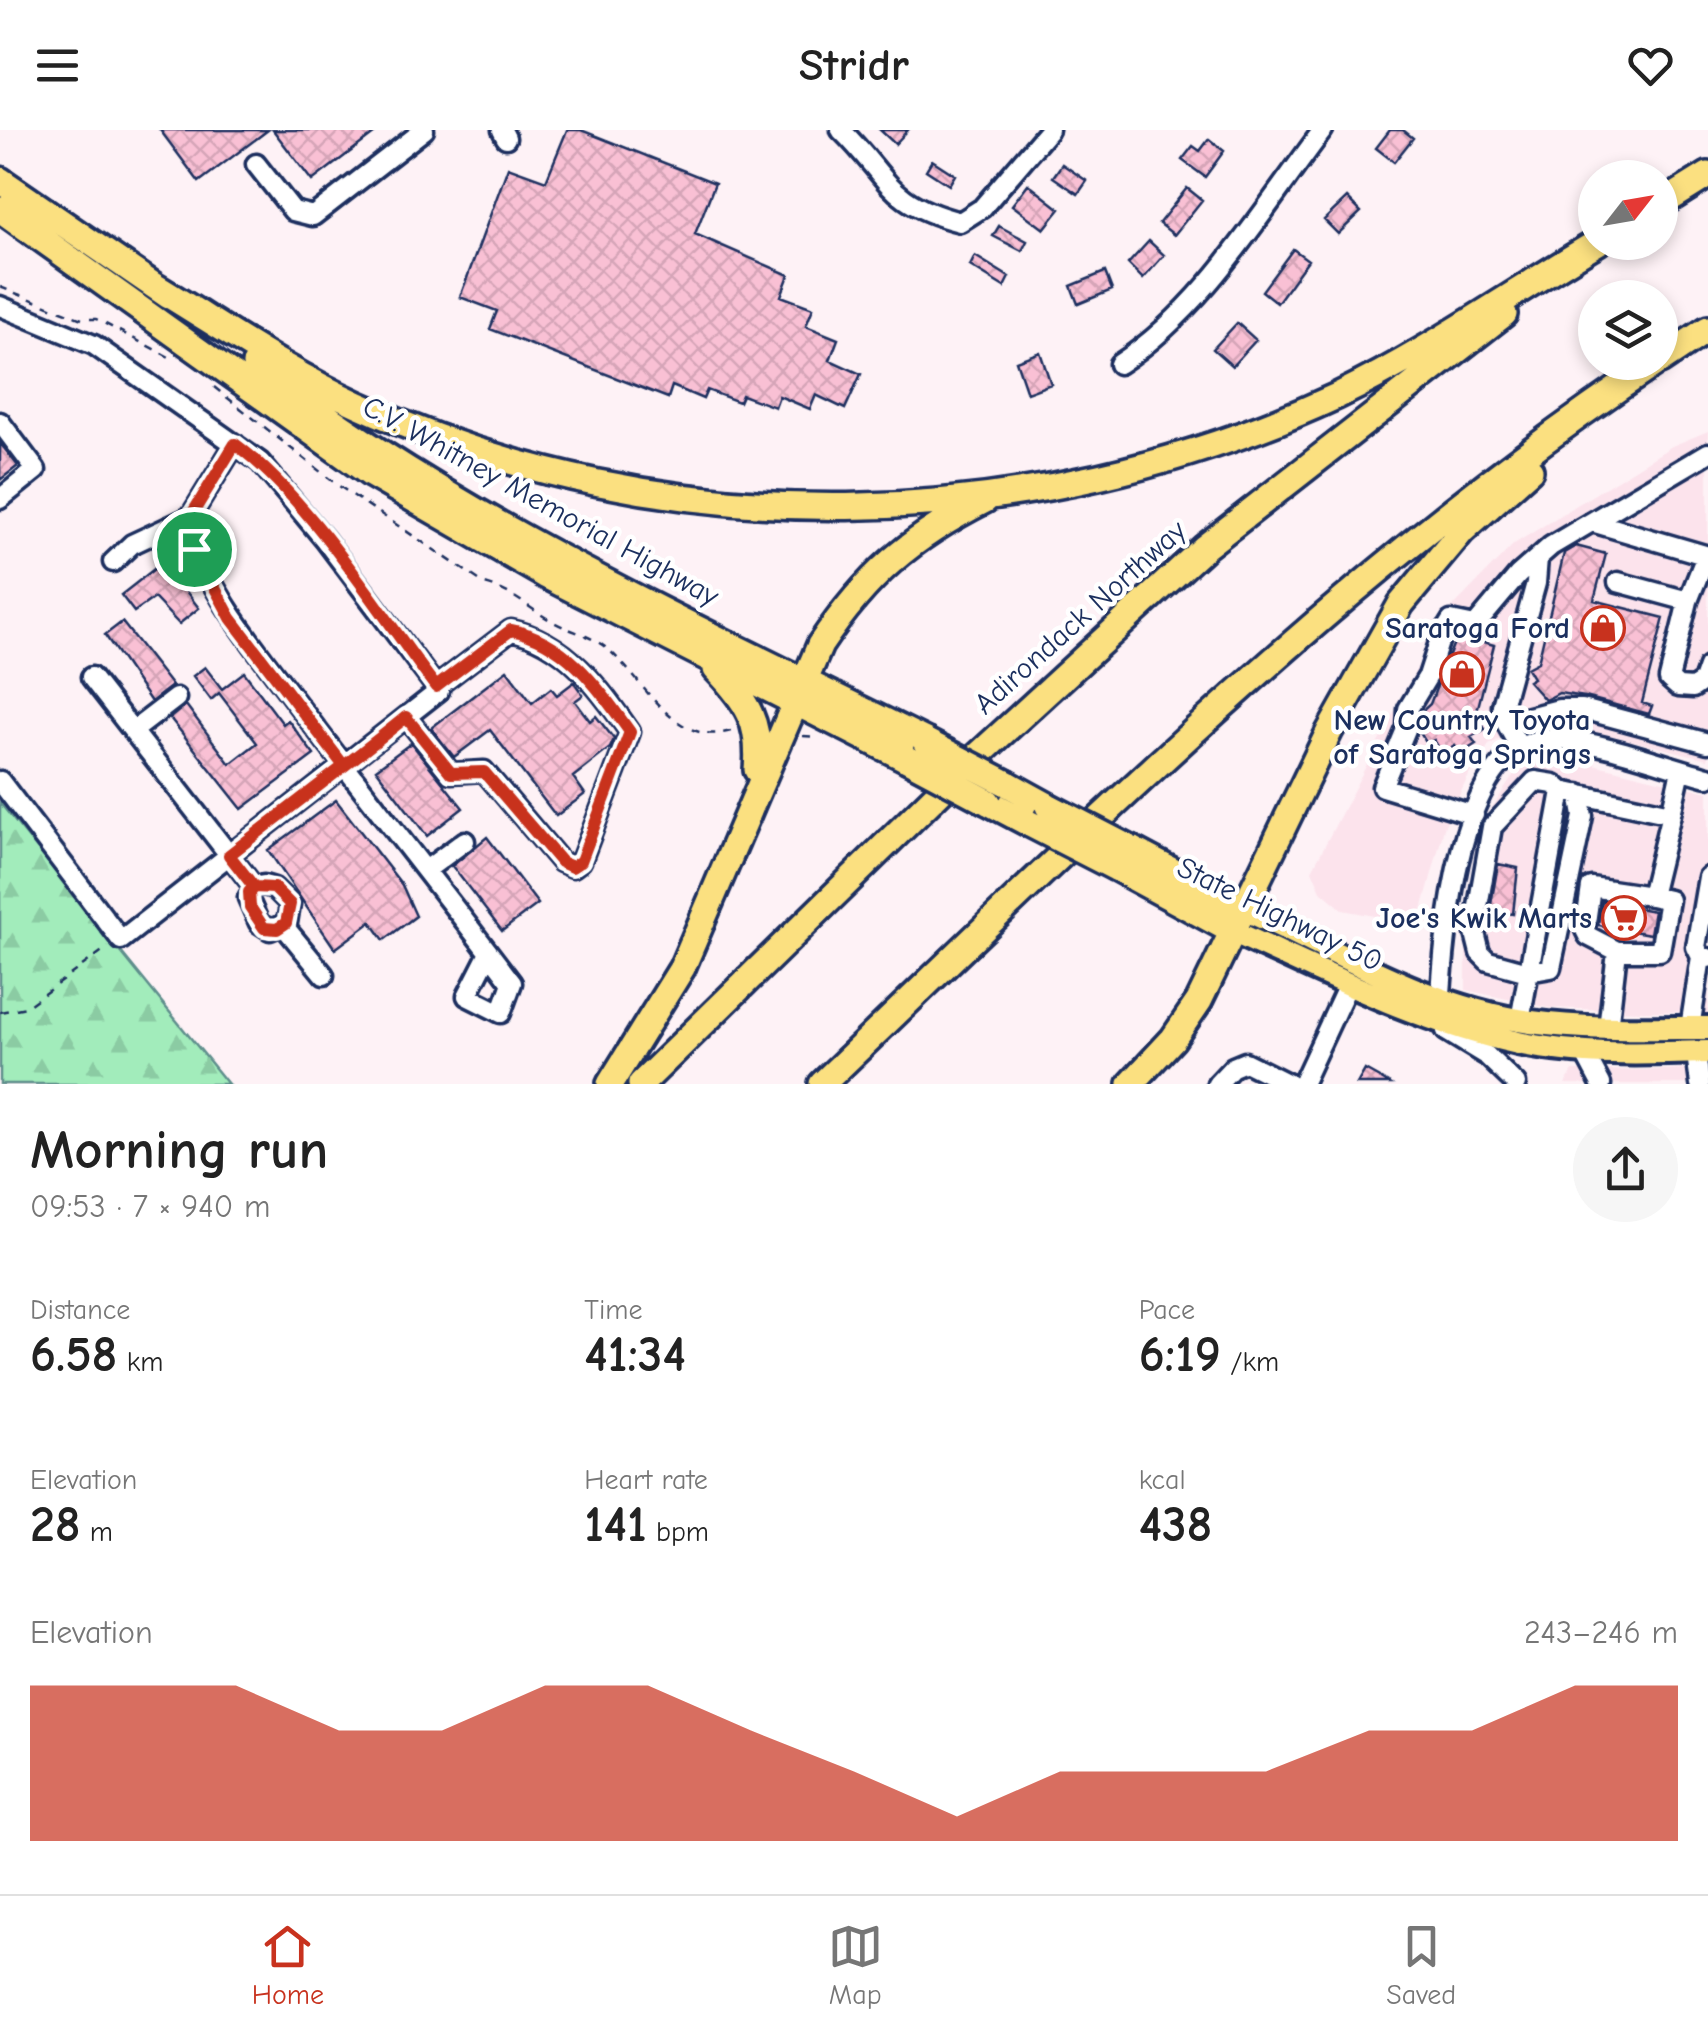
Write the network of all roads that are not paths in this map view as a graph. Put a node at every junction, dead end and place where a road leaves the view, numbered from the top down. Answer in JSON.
{"nodes":[{"id":1,"x":424,"y":130,"type":"edge"},
{"id":2,"x":841,"y":130,"type":"edge"},
{"id":3,"x":1049,"y":130,"type":"edge"},
{"id":4,"x":1323,"y":130,"type":"edge"},
{"id":5,"x":256,"y":164,"type":"dead end"},
{"id":6,"x":1708,"y":175,"type":"edge"},
{"id":7,"x":0,"y":180,"type":"edge"},
{"id":8,"x":1678,"y":194,"type":"edge"},
{"id":9,"x":0,"y":209,"type":"edge"},
{"id":10,"x":1578,"y":255,"type":"edge"},
{"id":11,"x":1578,"y":259,"type":"edge"},
{"id":12,"x":156,"y":286,"type":"junction"},
{"id":13,"x":0,"y":306,"type":"edge"},
{"id":14,"x":1708,"y":329,"type":"edge"},
{"id":15,"x":1678,"y":349,"type":"edge"},
{"id":16,"x":1119,"y":364,"type":"dead end"},
{"id":17,"x":1632,"y":380,"type":"edge"},
{"id":18,"x":1636,"y":380,"type":"edge"},
{"id":19,"x":0,"y":422,"type":"edge"},
{"id":20,"x":235,"y":444,"type":"junction"},
{"id":21,"x":1708,"y":453,"type":"edge"},
{"id":22,"x":994,"y":496,"type":"junction"},
{"id":23,"x":0,"y":498,"type":"edge"},
{"id":24,"x":190,"y":516,"type":"junction"},
{"id":25,"x":1592,"y":522,"type":"junction"},
{"id":26,"x":1707,"y":556,"type":"edge"},
{"id":27,"x":1538,"y":558,"type":"junction"},
{"id":28,"x":113,"y":562,"type":"dead end"},
{"id":29,"x":1618,"y":582,"type":"dead end"},
{"id":30,"x":1688,"y":601,"type":"junction"},
{"id":31,"x":702,"y":655,"type":"junction"},
{"id":32,"x":1708,"y":667,"type":"edge"},
{"id":33,"x":91,"y":677,"type":"dead end"},
{"id":34,"x":436,"y":687,"type":"junction"},
{"id":35,"x":176,"y":698,"type":"dead end"},
{"id":36,"x":793,"y":701,"type":"junction"},
{"id":37,"x":406,"y":717,"type":"junction"},
{"id":38,"x":1506,"y":723,"type":"junction"},
{"id":39,"x":133,"y":731,"type":"junction"},
{"id":40,"x":1708,"y":743,"type":"edge"},
{"id":41,"x":1520,"y":748,"type":"junction"},
{"id":42,"x":916,"y":750,"type":"junction"},
{"id":43,"x":344,"y":766,"type":"junction"},
{"id":44,"x":1680,"y":770,"type":"junction"},
{"id":45,"x":1708,"y":777,"type":"edge"},
{"id":46,"x":0,"y":782,"type":"edge"},
{"id":47,"x":1570,"y":793,"type":"junction"},
{"id":48,"x":754,"y":799,"type":"junction"},
{"id":49,"x":1671,"y":814,"type":"junction"},
{"id":50,"x":1474,"y":815,"type":"junction"},
{"id":51,"x":464,"y":840,"type":"dead end"},
{"id":52,"x":229,"y":855,"type":"junction"},
{"id":53,"x":1124,"y":859,"type":"junction"},
{"id":54,"x":426,"y":870,"type":"junction"},
{"id":55,"x":1708,"y":878,"type":"edge"},
{"id":56,"x":254,"y":887,"type":"junction"},
{"id":57,"x":1651,"y":896,"type":"junction"},
{"id":58,"x":1239,"y":920,"type":"junction"},
{"id":59,"x":284,"y":925,"type":"junction"},
{"id":60,"x":1618,"y":950,"type":"junction"},
{"id":61,"x":489,"y":953,"type":"dead end"},
{"id":62,"x":1705,"y":958,"type":"edge"},
{"id":63,"x":1528,"y":972,"type":"junction"},
{"id":64,"x":324,"y":975,"type":"dead end"},
{"id":65,"x":1348,"y":986,"type":"junction"},
{"id":66,"x":1440,"y":1010,"type":"junction"},
{"id":67,"x":1415,"y":1014,"type":"junction"},
{"id":68,"x":1520,"y":1020,"type":"junction"},
{"id":69,"x":1699,"y":1028,"type":"edge"},
{"id":70,"x":1608,"y":1029,"type":"junction"},
{"id":71,"x":1584,"y":1050,"type":"junction"},
{"id":72,"x":1702,"y":1052,"type":"edge"},
{"id":73,"x":610,"y":1084,"type":"edge"},
{"id":74,"x":641,"y":1084,"type":"edge"},
{"id":75,"x":822,"y":1084,"type":"edge"},
{"id":76,"x":1130,"y":1084,"type":"edge"},
{"id":77,"x":1218,"y":1084,"type":"edge"},
{"id":78,"x":1289,"y":1084,"type":"edge"},
{"id":79,"x":1302,"y":1084,"type":"edge"},
{"id":80,"x":1516,"y":1084,"type":"edge"},
{"id":81,"x":1600,"y":1084,"type":"edge"},
{"id":82,"x":1700,"y":1084,"type":"edge"}],
"edges":[{"from":1,"to":5,"type":"street"},
{"from":2,"to":3,"type":"street"},
{"from":4,"to":16,"type":"street"},
{"from":6,"to":8,"type":"highway"},
{"from":7,"to":12,"type":"highway","name":"C.V. Whitney Memorial Highway"},
{"from":9,"to":31,"type":"highway","name":"C.V. Whitney Memorial Highway"},
{"from":10,"to":22,"type":"highway"},
{"from":11,"to":74,"type":"highway","name":"Adirondack Northway"},
{"from":12,"to":22,"type":"highway"},
{"from":12,"to":36,"type":"highway","name":"C.V. Whitney Memorial Highway"},
{"from":13,"to":20,"type":"street"},
{"from":14,"to":15,"type":"highway"},
{"from":17,"to":75,"type":"highway"},
{"from":18,"to":58,"type":"highway"},
{"from":19,"to":23,"type":"street"},
{"from":20,"to":24,"type":"street"},
{"from":20,"to":34,"type":"street"},
{"from":21,"to":25,"type":"street"},
{"from":22,"to":36,"type":"highway"},
{"from":24,"to":28,"type":"street"},
{"from":24,"to":43,"type":"street"},
{"from":25,"to":26,"type":"street"},
{"from":25,"to":27,"type":"street"},
{"from":26,"to":30,"type":"street"},
{"from":27,"to":38,"type":"street"},
{"from":27,"to":50,"type":"street"},
{"from":29,"to":30,"type":"street"},
{"from":30,"to":32,"type":"street"},
{"from":31,"to":36,"type":"highway","name":"C.V. Whitney Memorial Highway"},
{"from":31,"to":48,"type":"highway"},
{"from":33,"to":39,"type":"street"},
{"from":34,"to":37,"type":"street"},
{"from":34,"to":37,"type":"street"},
{"from":35,"to":39,"type":"street"},
{"from":36,"to":42,"type":"highway","name":"C.V. Whitney Memorial Highway"},
{"from":36,"to":48,"type":"highway"},
{"from":37,"to":43,"type":"street"},
{"from":38,"to":40,"type":"street"},
{"from":38,"to":41,"type":"street"},
{"from":39,"to":52,"type":"street"},
{"from":41,"to":44,"type":"street"},
{"from":41,"to":50,"type":"street"},
{"from":42,"to":53,"type":"highway","name":"State Highway 50","bridge":true},
{"from":42,"to":53,"type":"highway","name":"State Highway 50","bridge":true},
{"from":43,"to":52,"type":"street"},
{"from":43,"to":54,"type":"street"},
{"from":44,"to":45,"type":"street"},
{"from":44,"to":49,"type":"street"},
{"from":46,"to":52,"type":"street"},
{"from":47,"to":49,"type":"street"},
{"from":47,"to":63,"type":"street"},
{"from":47,"to":63,"type":"street"},
{"from":48,"to":73,"type":"highway"},
{"from":49,"to":57,"type":"street"},
{"from":50,"to":66,"type":"street"},
{"from":51,"to":54,"type":"street"},
{"from":52,"to":56,"type":"street"},
{"from":53,"to":58,"type":"highway","name":"State Highway 50"},
{"from":54,"to":61,"type":"street"},
{"from":55,"to":62,"type":"street"},
{"from":56,"to":59,"type":"street"},
{"from":56,"to":59,"type":"street"},
{"from":57,"to":60,"type":"street"},
{"from":57,"to":60,"type":"street"},
{"from":58,"to":65,"type":"main road","name":"State Highway 50"},
{"from":58,"to":66,"type":"main road","name":"State Highway 50"},
{"from":58,"to":76,"type":"highway"},
{"from":59,"to":64,"type":"street"},
{"from":60,"to":70,"type":"street"},
{"from":62,"to":69,"type":"street"},
{"from":63,"to":68,"type":"street"},
{"from":65,"to":67,"type":"main road","name":"State Highway 50"},
{"from":65,"to":79,"type":"street"},
{"from":66,"to":67,"type":"main road","name":"State Highway 50"},
{"from":66,"to":68,"type":"main road","name":"State Highway 50"},
{"from":66,"to":71,"type":"main road","name":"State Highway 50"},
{"from":67,"to":80,"type":"street"},
{"from":68,"to":70,"type":"main road","name":"State Highway 50"},
{"from":69,"to":70,"type":"main road","name":"State Highway 50"},
{"from":71,"to":72,"type":"main road","name":"State Highway 50"},
{"from":71,"to":81,"type":"street"},
{"from":72,"to":82,"type":"street"},
{"from":77,"to":78,"type":"street"}]}
